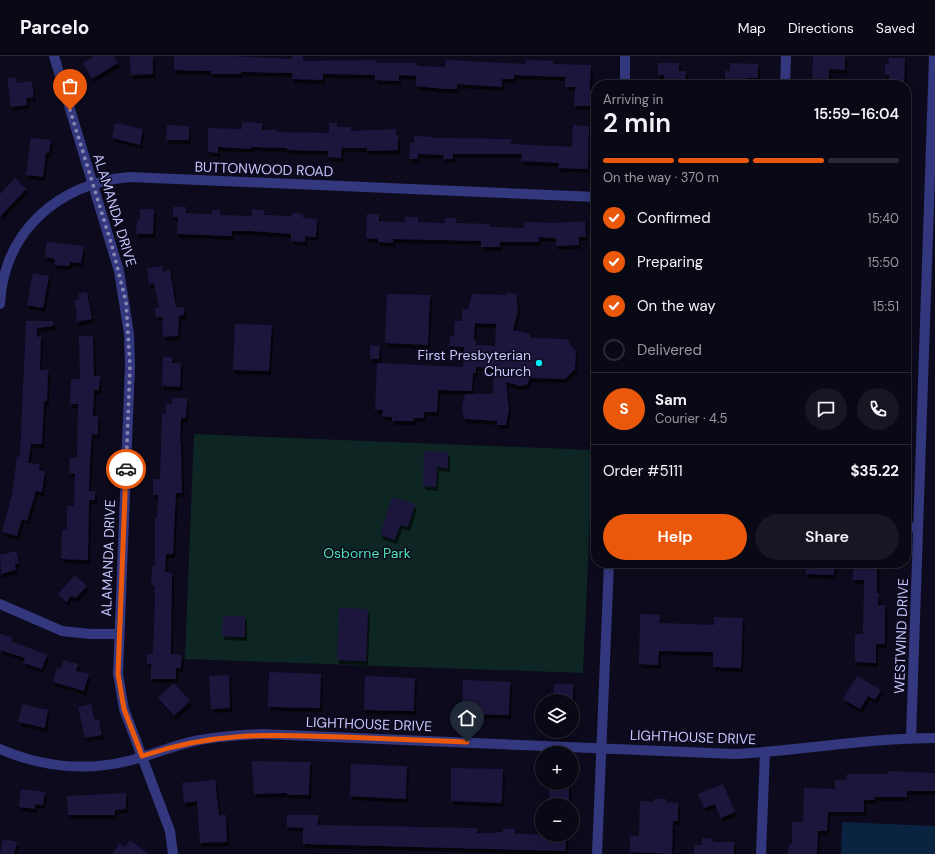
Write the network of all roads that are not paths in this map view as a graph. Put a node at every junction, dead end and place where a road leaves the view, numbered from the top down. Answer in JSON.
{"nodes":[{"id":1,"x":54,"y":56,"type":"edge"},
{"id":2,"x":625,"y":56,"type":"edge"},
{"id":3,"x":786,"y":56,"type":"edge"},
{"id":4,"x":934,"y":56,"type":"edge"},
{"id":5,"x":625,"y":80,"type":"edge"},
{"id":6,"x":785,"y":80,"type":"edge"},
{"id":7,"x":93,"y":183,"type":"junction"},
{"id":8,"x":591,"y":197,"type":"edge"},
{"id":9,"x":0,"y":304,"type":"edge"},
{"id":10,"x":931,"y":305,"type":"edge"},
{"id":11,"x":911,"y":527,"type":"edge"},
{"id":12,"x":918,"y":528,"type":"junction"},
{"id":13,"x":608,"y":568,"type":"edge"},
{"id":14,"x":0,"y":604,"type":"edge"},
{"id":15,"x":119,"y":634,"type":"junction"},
{"id":16,"x":911,"y":738,"type":"junction"},
{"id":17,"x":935,"y":738,"type":"edge"},
{"id":18,"x":601,"y":747,"type":"junction"},
{"id":19,"x":0,"y":749,"type":"edge"},
{"id":20,"x":765,"y":752,"type":"junction"},
{"id":21,"x":142,"y":756,"type":"junction"},
{"id":22,"x":173,"y":854,"type":"edge"},
{"id":23,"x":597,"y":854,"type":"edge"},
{"id":24,"x":761,"y":854,"type":"edge"}],
"edges":[{"from":1,"to":7,"type":"street","name":"ALAMANDA DRIVE"},
{"from":2,"to":5,"type":"street"},
{"from":3,"to":6,"type":"street"},
{"from":4,"to":10,"type":"street","name":"WESTWIND DRIVE"},
{"from":7,"to":8,"type":"street","name":"BUTTONWOOD ROAD"},
{"from":7,"to":9,"type":"street","name":"BUTTONWOOD ROAD"},
{"from":7,"to":15,"type":"street","name":"ALAMANDA DRIVE"},
{"from":10,"to":12,"type":"street","name":"WESTWIND DRIVE"},
{"from":11,"to":12,"type":"street"},
{"from":12,"to":16,"type":"street","name":"WESTWIND DRIVE"},
{"from":13,"to":18,"type":"street"},
{"from":14,"to":15,"type":"street"},
{"from":15,"to":21,"type":"street","name":"ALAMANDA DRIVE"},
{"from":16,"to":17,"type":"street","name":"LIGHTHOUSE DRIVE"},
{"from":16,"to":20,"type":"street","name":"LIGHTHOUSE DRIVE"},
{"from":18,"to":20,"type":"street","name":"LIGHTHOUSE DRIVE"},
{"from":18,"to":21,"type":"street","name":"LIGHTHOUSE DRIVE"},
{"from":18,"to":23,"type":"street"},
{"from":19,"to":21,"type":"street","name":"LIGHTHOUSE DRIVE"},
{"from":20,"to":24,"type":"street"},
{"from":21,"to":22,"type":"street","name":"ALAMANDA DRIVE"}]}
